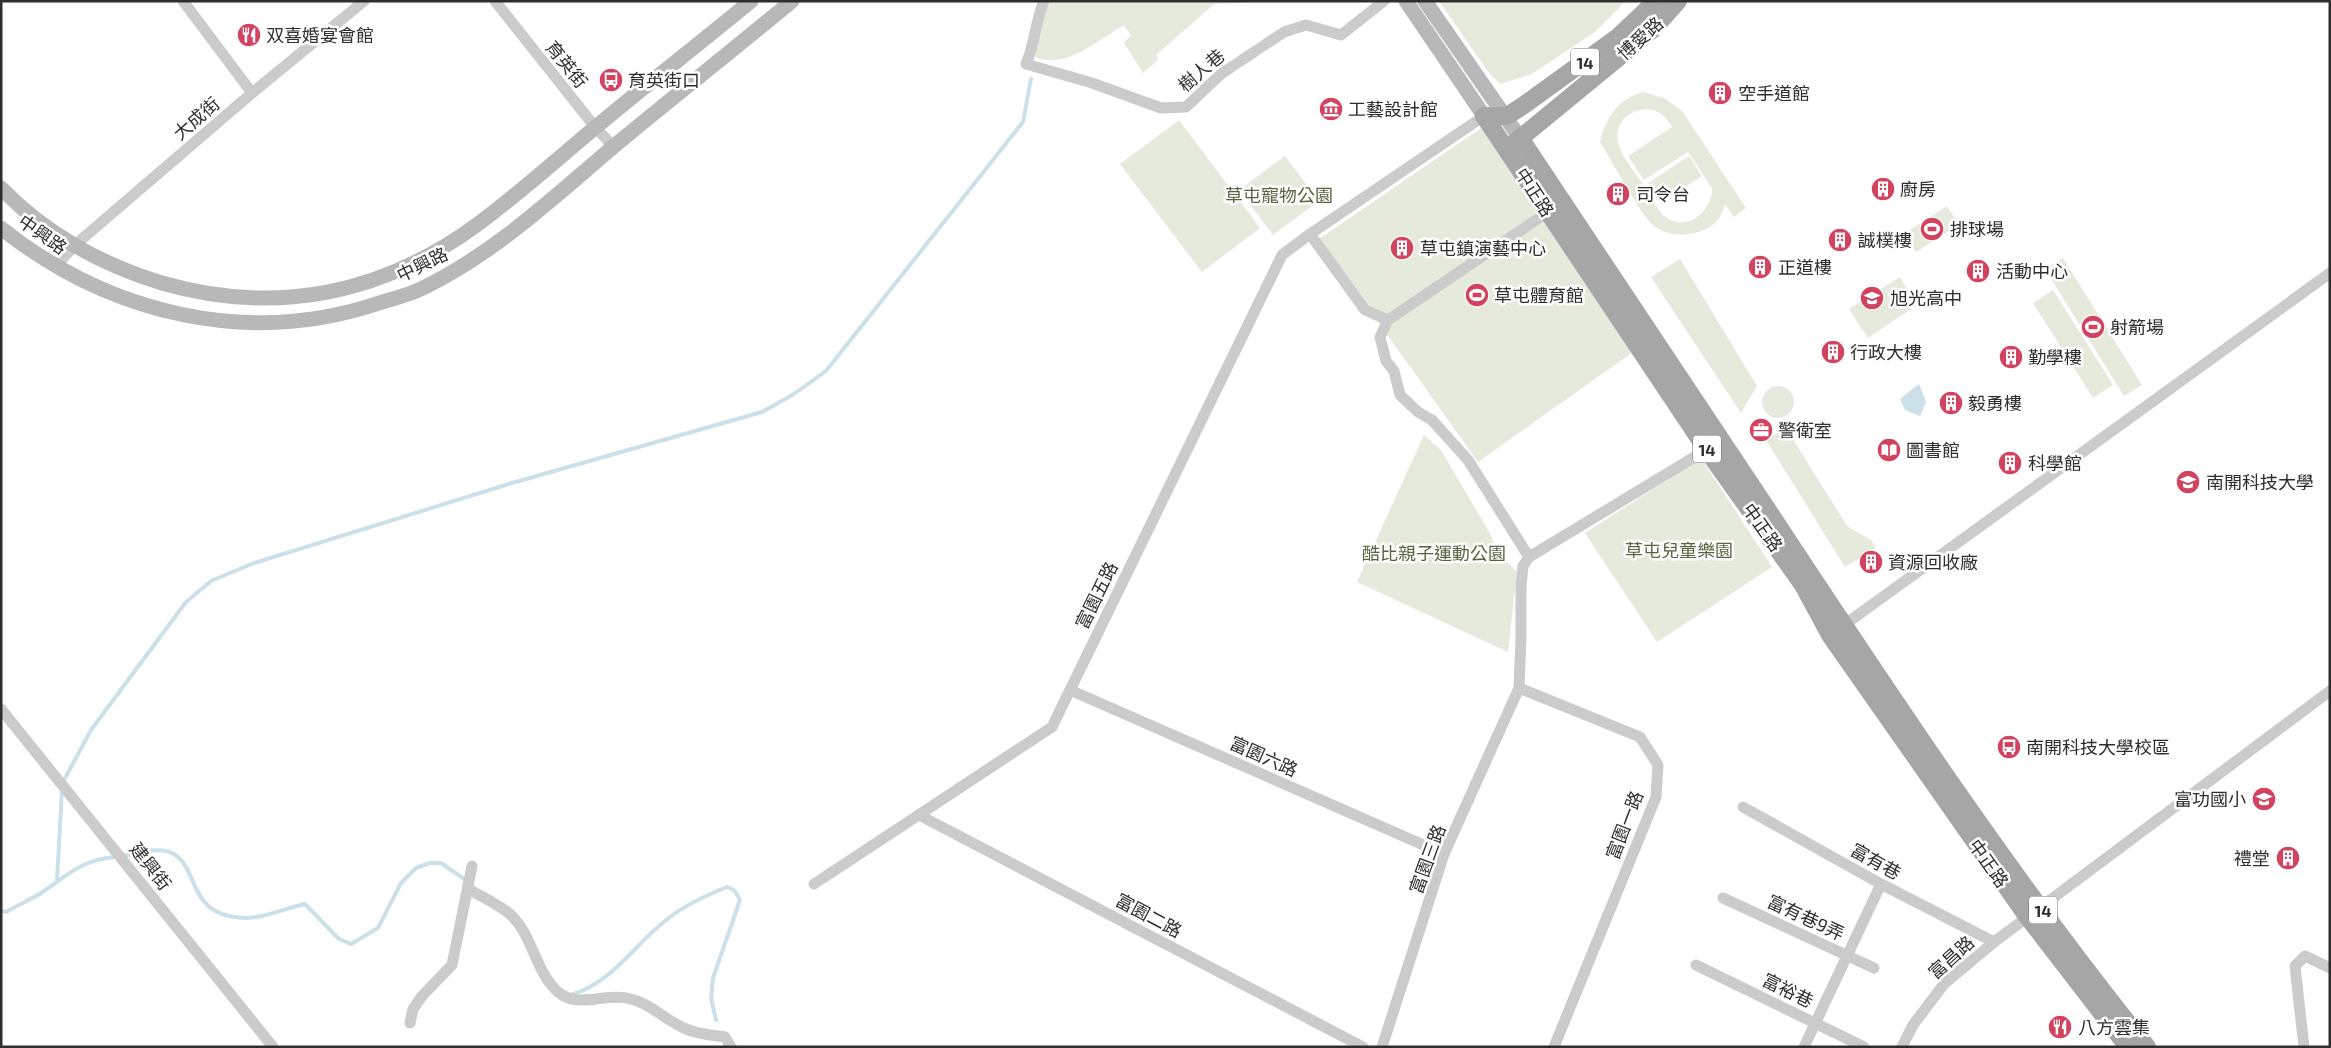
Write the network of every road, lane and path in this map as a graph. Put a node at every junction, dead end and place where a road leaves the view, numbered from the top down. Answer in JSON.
{"nodes":[{"id":1,"x":183,"y":1,"type":"edge"},
{"id":2,"x":364,"y":1,"type":"edge"},
{"id":3,"x":495,"y":1,"type":"edge"},
{"id":4,"x":752,"y":1,"type":"edge"},
{"id":5,"x":792,"y":1,"type":"edge"},
{"id":6,"x":1044,"y":1,"type":"edge"},
{"id":7,"x":1384,"y":1,"type":"edge"},
{"id":8,"x":1406,"y":1,"type":"edge"},
{"id":9,"x":1426,"y":1,"type":"edge"},
{"id":10,"x":1656,"y":1,"type":"edge"},
{"id":11,"x":1678,"y":1,"type":"edge"},
{"id":12,"x":252,"y":93,"type":"junction"},
{"id":13,"x":1484,"y":116,"type":"junction"},
{"id":14,"x":1507,"y":116,"type":"junction"},
{"id":15,"x":595,"y":127,"type":"junction"},
{"id":16,"x":1514,"y":144,"type":"junction"},
{"id":17,"x":614,"y":147,"type":"junction"},
{"id":18,"x":1,"y":188,"type":"edge"},
{"id":19,"x":1548,"y":212,"type":"junction"},
{"id":20,"x":1,"y":228,"type":"edge"},
{"id":21,"x":1310,"y":234,"type":"junction"},
{"id":22,"x":74,"y":245,"type":"junction"},
{"id":23,"x":55,"y":267,"type":"junction"},
{"id":24,"x":2330,"y":273,"type":"edge"},
{"id":25,"x":1388,"y":320,"type":"junction"},
{"id":26,"x":1714,"y":445,"type":"junction"},
{"id":27,"x":1528,"y":557,"type":"junction"},
{"id":28,"x":1836,"y":630,"type":"junction"},
{"id":29,"x":1519,"y":688,"type":"junction"},
{"id":30,"x":1070,"y":690,"type":"junction"},
{"id":31,"x":2330,"y":690,"type":"edge"},
{"id":32,"x":1,"y":709,"type":"edge"},
{"id":33,"x":1743,"y":807,"type":"dead end"},
{"id":34,"x":919,"y":815,"type":"junction"},
{"id":35,"x":1444,"y":854,"type":"junction"},
{"id":36,"x":472,"y":870,"type":"dead end"},
{"id":37,"x":814,"y":884,"type":"dead end"},
{"id":38,"x":1882,"y":884,"type":"junction"},
{"id":39,"x":469,"y":888,"type":"junction"},
{"id":40,"x":1723,"y":898,"type":"dead end"},
{"id":41,"x":2033,"y":912,"type":"junction"},
{"id":42,"x":1994,"y":942,"type":"junction"},
{"id":43,"x":1849,"y":956,"type":"junction"},
{"id":44,"x":1696,"y":965,"type":"dead end"},
{"id":45,"x":1874,"y":968,"type":"dead end"},
{"id":46,"x":2330,"y":968,"type":"edge"},
{"id":47,"x":410,"y":1023,"type":"dead end"},
{"id":48,"x":1816,"y":1023,"type":"junction"},
{"id":49,"x":273,"y":1047,"type":"edge"},
{"id":50,"x":731,"y":1047,"type":"edge"},
{"id":51,"x":1363,"y":1047,"type":"edge"},
{"id":52,"x":1382,"y":1047,"type":"edge"},
{"id":53,"x":1554,"y":1047,"type":"edge"},
{"id":54,"x":1804,"y":1047,"type":"edge"},
{"id":55,"x":1864,"y":1047,"type":"edge"},
{"id":56,"x":1902,"y":1047,"type":"edge"},
{"id":57,"x":2128,"y":1047,"type":"edge"},
{"id":58,"x":2146,"y":1047,"type":"edge"},
{"id":59,"x":2304,"y":1047,"type":"edge"}],
"edges":[{"from":1,"to":12,"type":"street"},
{"from":2,"to":12,"type":"street","name":"大成街"},
{"from":3,"to":15,"type":"street","name":"育英街"},
{"from":4,"to":15,"type":"street","name":"中興路"},
{"from":5,"to":17,"type":"street","name":"中興路"},
{"from":6,"to":7,"type":"street","name":"樹人巷"},
{"from":8,"to":13,"type":"street","name":"中正路"},
{"from":9,"to":14,"type":"street","name":"中正路"},
{"from":10,"to":14,"type":"main road","name":"博愛路","number":"14"},
{"from":11,"to":16,"type":"main road","name":"博愛路","number":"14"},
{"from":12,"to":22,"type":"street","name":"大成街"},
{"from":13,"to":14,"type":"main road"},
{"from":13,"to":16,"type":"main road","name":"中正路","number":"14"},
{"from":13,"to":21,"type":"street","name":"富園五路"},
{"from":14,"to":16,"type":"street","name":"中正路"},
{"from":15,"to":17,"type":"street","name":"育英街"},
{"from":15,"to":22,"type":"street","name":"中興路"},
{"from":16,"to":19,"type":"main road","name":"中正路","number":"14"},
{"from":16,"to":26,"type":"main road","name":"中正路","number":"14"},
{"from":17,"to":23,"type":"street","name":"中興路"},
{"from":18,"to":22,"type":"street","name":"中興路"},
{"from":19,"to":25,"type":"street"},
{"from":19,"to":26,"type":"main road","name":"中正路","number":"14"},
{"from":20,"to":23,"type":"street","name":"中興路"},
{"from":21,"to":25,"type":"street"},
{"from":21,"to":30,"type":"street","name":"富園五路"},
{"from":22,"to":23,"type":"street","name":"大成街"},
{"from":24,"to":28,"type":"street"},
{"from":25,"to":27,"type":"street"},
{"from":26,"to":27,"type":"street"},
{"from":26,"to":28,"type":"main road","name":"中正路","number":"14"},
{"from":27,"to":29,"type":"street"},
{"from":28,"to":41,"type":"main road","name":"中正路","number":"14"},
{"from":29,"to":35,"type":"street","name":"富園三路"},
{"from":29,"to":53,"type":"street","name":"富園一路"},
{"from":30,"to":34,"type":"street","name":"富園五路"},
{"from":30,"to":35,"type":"street","name":"富園六路"},
{"from":31,"to":41,"type":"street","name":"富昌路"},
{"from":32,"to":49,"type":"street","name":"建興街"},
{"from":33,"to":38,"type":"street","name":"富有巷"},
{"from":34,"to":37,"type":"street","name":"富園五路"},
{"from":34,"to":51,"type":"street","name":"富園二路"},
{"from":35,"to":52,"type":"street","name":"富園三路"},
{"from":36,"to":39,"type":"street"},
{"from":38,"to":42,"type":"street","name":"富有巷"},
{"from":38,"to":43,"type":"street"},
{"from":39,"to":47,"type":"street"},
{"from":39,"to":50,"type":"street"},
{"from":40,"to":43,"type":"street","name":"富有巷9弄"},
{"from":41,"to":42,"type":"street","name":"富昌路"},
{"from":41,"to":57,"type":"main road","name":"中正路","number":"14"},
{"from":41,"to":58,"type":"main road","name":"中正路","number":"14"},
{"from":42,"to":56,"type":"street","name":"富昌路"},
{"from":43,"to":45,"type":"street","name":"富有巷9弄"},
{"from":43,"to":48,"type":"street"},
{"from":44,"to":48,"type":"street","name":"富裕巷"},
{"from":46,"to":59,"type":"street"},
{"from":48,"to":54,"type":"street"},
{"from":48,"to":55,"type":"street","name":"富裕巷"}]}
